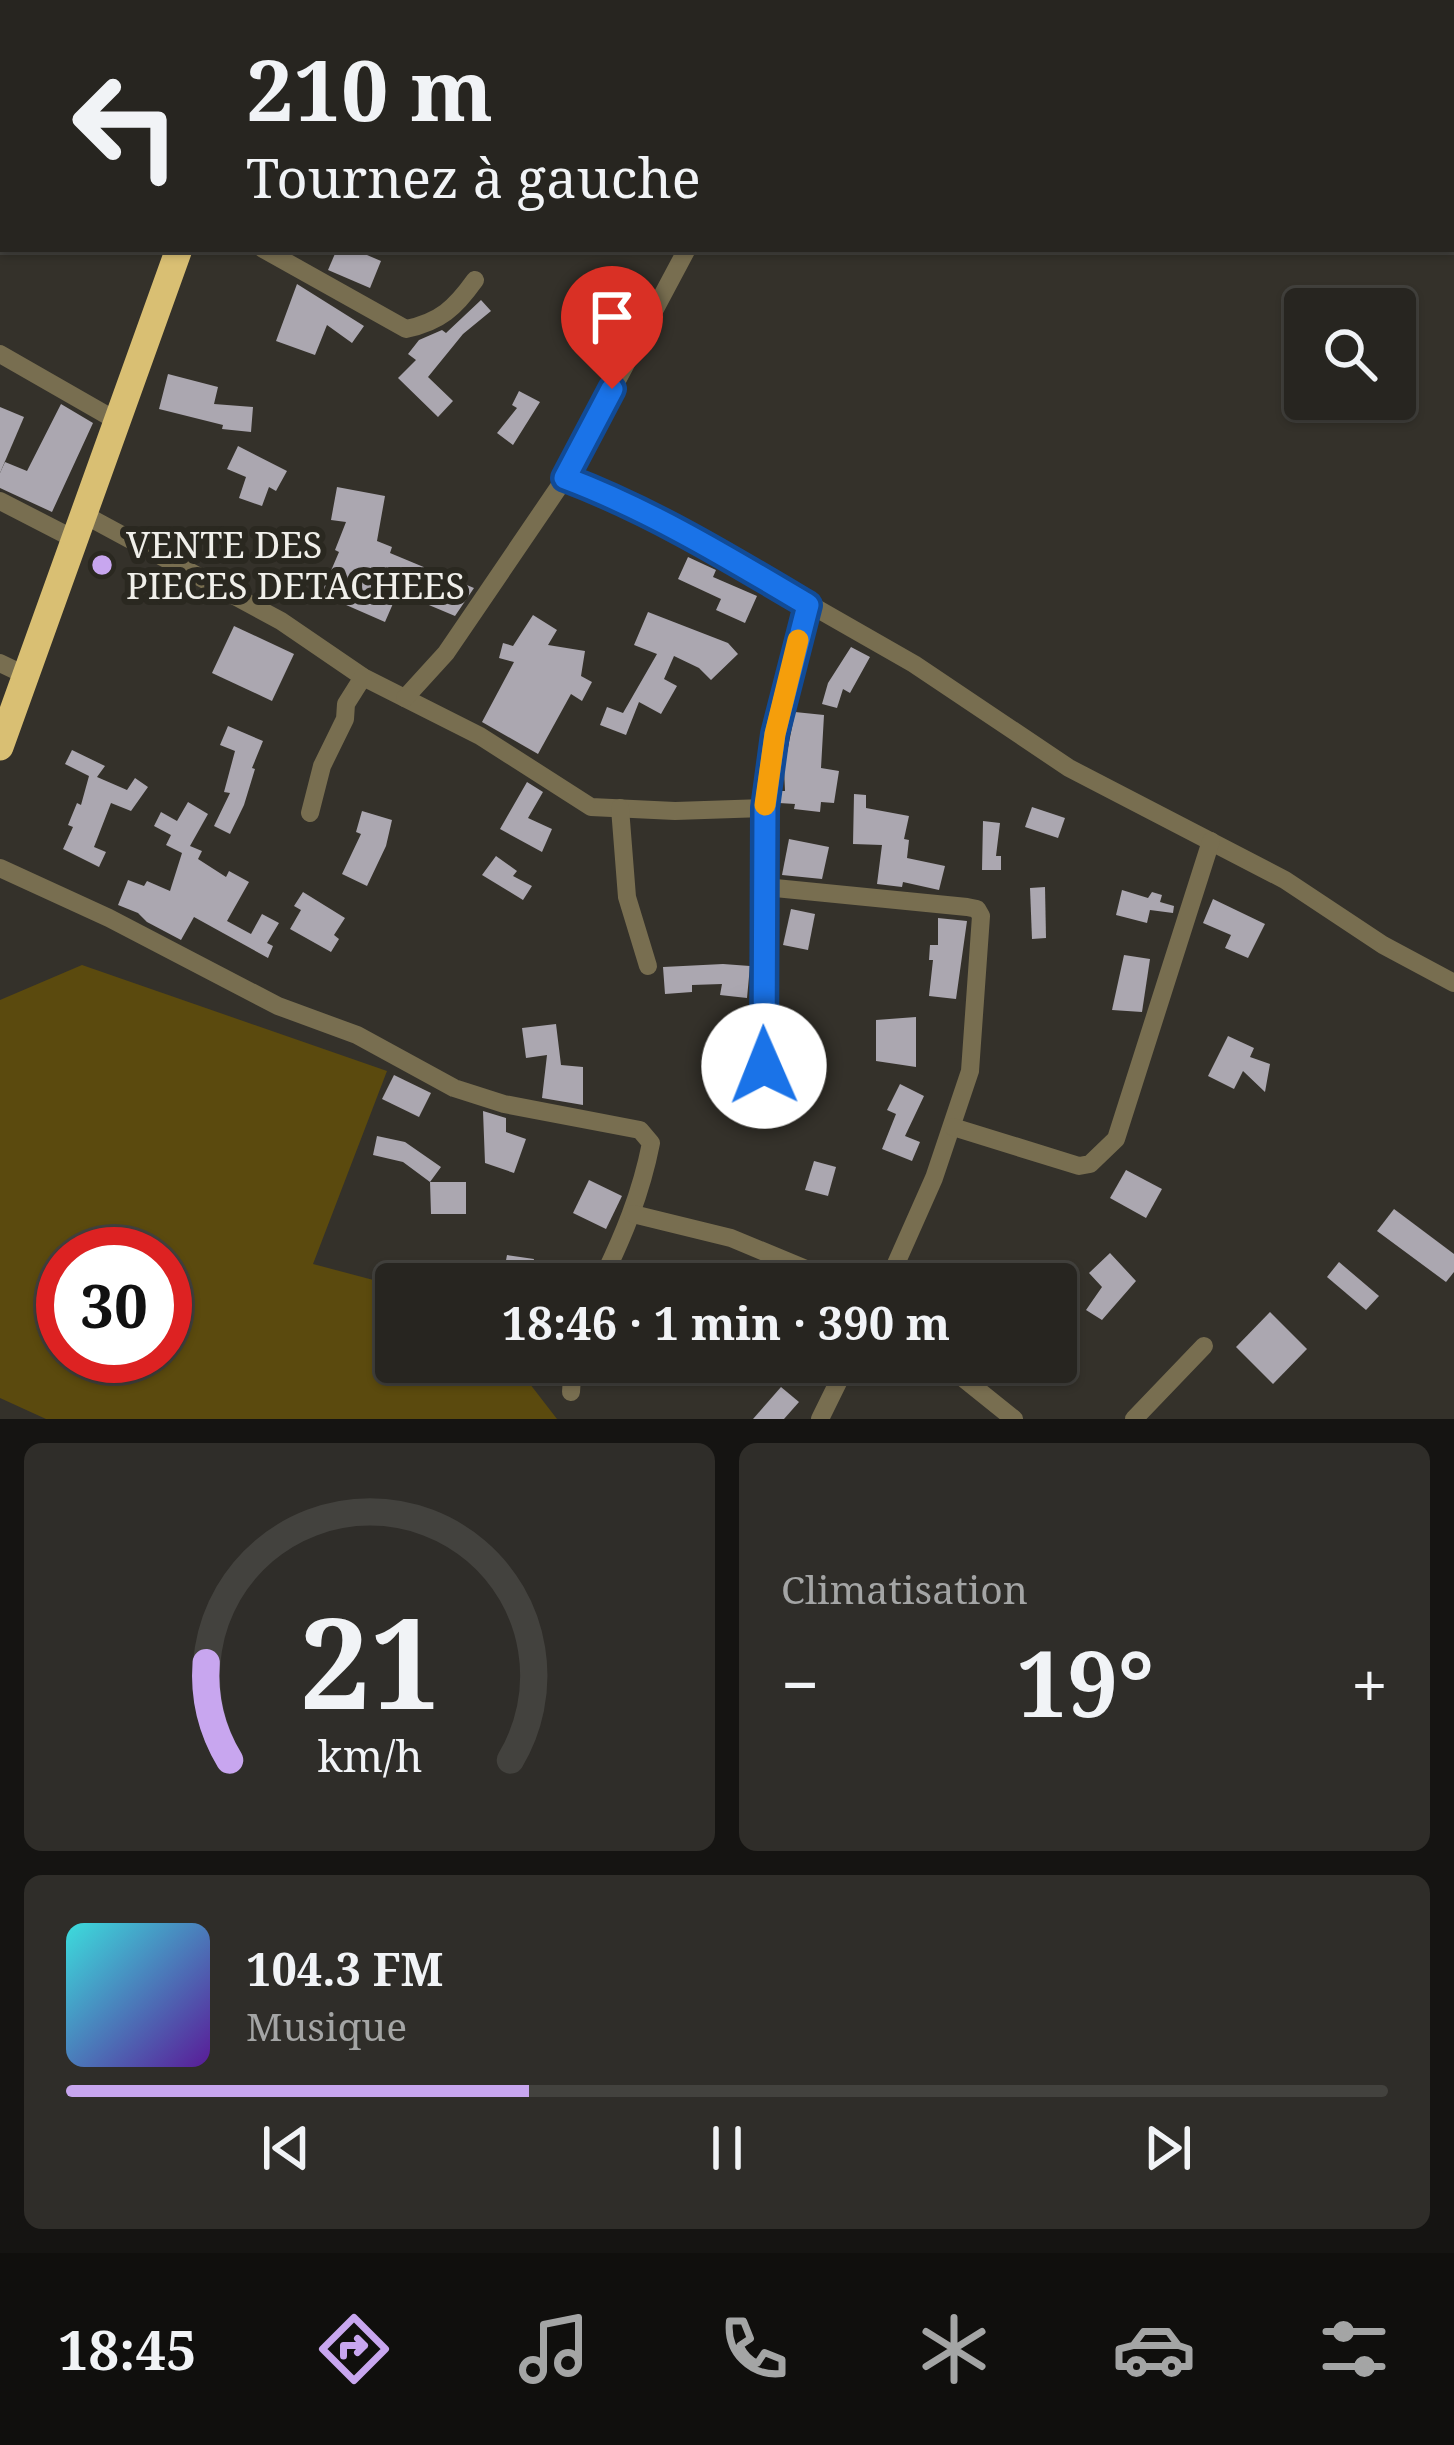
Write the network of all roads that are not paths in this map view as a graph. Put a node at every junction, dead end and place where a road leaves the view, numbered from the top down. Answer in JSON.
{"nodes":[{"id":1,"x":178,"y":252,"type":"edge"},
{"id":2,"x":268,"y":252,"type":"edge"},
{"id":3,"x":685,"y":252,"type":"edge"},
{"id":4,"x":475,"y":280,"type":"dead end"},
{"id":5,"x":0,"y":354,"type":"edge"},
{"id":6,"x":117,"y":421,"type":"junction"},
{"id":7,"x":565,"y":478,"type":"junction"},
{"id":8,"x":0,"y":501,"type":"edge"},
{"id":9,"x":78,"y":526,"type":"junction"},
{"id":10,"x":808,"y":605,"type":"junction"},
{"id":11,"x":13,"y":669,"type":"edge"},
{"id":12,"x":363,"y":676,"type":"junction"},
{"id":13,"x":405,"y":698,"type":"junction"},
{"id":14,"x":0,"y":747,"type":"edge"},
{"id":15,"x":620,"y":808,"type":"junction"},
{"id":16,"x":765,"y":808,"type":"junction"},
{"id":17,"x":310,"y":813,"type":"dead end"},
{"id":18,"x":1211,"y":842,"type":"junction"},
{"id":19,"x":0,"y":868,"type":"edge"},
{"id":20,"x":765,"y":887,"type":"junction"},
{"id":21,"x":649,"y":966,"type":"dead end"},
{"id":22,"x":1454,"y":982,"type":"edge"},
{"id":23,"x":764,"y":1066,"type":"dead end"},
{"id":24,"x":953,"y":1127,"type":"junction"},
{"id":25,"x":634,"y":1214,"type":"junction"},
{"id":26,"x":611,"y":1263,"type":"edge"},
{"id":27,"x":791,"y":1263,"type":"edge"},
{"id":28,"x":896,"y":1263,"type":"edge"},
{"id":29,"x":1204,"y":1346,"type":"dead end"},
{"id":30,"x":572,"y":1383,"type":"edge"},
{"id":31,"x":838,"y":1383,"type":"edge"},
{"id":32,"x":969,"y":1383,"type":"edge"},
{"id":33,"x":571,"y":1392,"type":"dead end"},
{"id":34,"x":820,"y":1419,"type":"edge"},
{"id":35,"x":1013,"y":1419,"type":"edge"},
{"id":36,"x":1134,"y":1419,"type":"edge"}],
"edges":[{"from":1,"to":6,"type":"highway"},
{"from":2,"to":4,"type":"street"},
{"from":3,"to":7,"type":"street"},
{"from":5,"to":6,"type":"street"},
{"from":6,"to":9,"type":"highway"},
{"from":7,"to":10,"type":"street"},
{"from":7,"to":13,"type":"street"},
{"from":8,"to":9,"type":"street"},
{"from":9,"to":11,"type":"highway"},
{"from":9,"to":12,"type":"street"},
{"from":10,"to":16,"type":"street"},
{"from":10,"to":18,"type":"street"},
{"from":11,"to":14,"type":"highway"},
{"from":12,"to":13,"type":"street"},
{"from":12,"to":17,"type":"street"},
{"from":13,"to":15,"type":"street"},
{"from":15,"to":16,"type":"street"},
{"from":15,"to":21,"type":"street"},
{"from":16,"to":20,"type":"street"},
{"from":18,"to":22,"type":"street"},
{"from":18,"to":24,"type":"street"},
{"from":19,"to":25,"type":"street"},
{"from":20,"to":23,"type":"street"},
{"from":20,"to":24,"type":"street"},
{"from":24,"to":28,"type":"street"},
{"from":25,"to":26,"type":"street"},
{"from":25,"to":27,"type":"street"},
{"from":29,"to":36,"type":"street"},
{"from":30,"to":33,"type":"street"},
{"from":31,"to":34,"type":"street"},
{"from":32,"to":35,"type":"street"}]}
